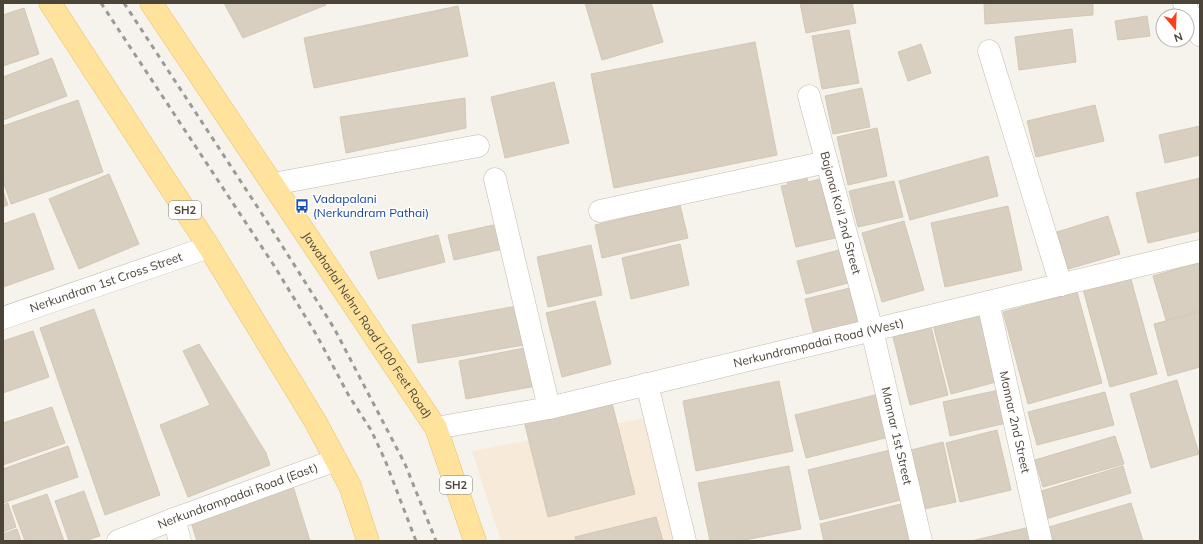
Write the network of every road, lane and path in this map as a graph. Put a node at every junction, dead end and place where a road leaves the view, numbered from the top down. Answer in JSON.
{"nodes":[{"id":1,"x":50,"y":3,"type":"edge"},
{"id":2,"x":151,"y":3,"type":"edge"},
{"id":3,"x":1184,"y":3,"type":"edge"},
{"id":4,"x":1200,"y":36,"type":"edge"},
{"id":5,"x":989,"y":51,"type":"dead end"},
{"id":6,"x":809,"y":96,"type":"dead end"},
{"id":7,"x":478,"y":146,"type":"dead end"},
{"id":8,"x":827,"y":162,"type":"junction"},
{"id":9,"x":495,"y":179,"type":"dead end"},
{"id":10,"x":272,"y":184,"type":"junction"},
{"id":11,"x":600,"y":211,"type":"dead end"},
{"id":12,"x":209,"y":247,"type":"junction"},
{"id":13,"x":1200,"y":251,"type":"edge"},
{"id":14,"x":1061,"y":285,"type":"junction"},
{"id":15,"x":988,"y":302,"type":"junction"},
{"id":16,"x":3,"y":318,"type":"edge"},
{"id":17,"x":872,"y":330,"type":"junction"},
{"id":18,"x":647,"y":384,"type":"junction"},
{"id":19,"x":549,"y":408,"type":"junction"},
{"id":20,"x":436,"y":428,"type":"junction"},
{"id":21,"x":336,"y":460,"type":"junction"},
{"id":22,"x":174,"y":519,"type":"junction"},
{"id":23,"x":118,"y":541,"type":"edge"},
{"id":24,"x":180,"y":541,"type":"edge"},
{"id":25,"x":368,"y":541,"type":"edge"},
{"id":26,"x":475,"y":541,"type":"edge"},
{"id":27,"x":685,"y":541,"type":"edge"},
{"id":28,"x":921,"y":541,"type":"edge"},
{"id":29,"x":1042,"y":541,"type":"edge"}],
"edges":[{"from":1,"to":12,"type":"main road","number":"SH2"},
{"from":2,"to":10,"type":"main road","name":"Jawaharlal Nehru Road (100 Feet Road)","number":"SH2"},
{"from":3,"to":4,"type":"street"},
{"from":5,"to":14,"type":"street"},
{"from":6,"to":8,"type":"street","name":"Bajanai Koil 2nd Street"},
{"from":7,"to":10,"type":"street"},
{"from":8,"to":11,"type":"street"},
{"from":8,"to":17,"type":"street","name":"Bajanai Koil 2nd Street"},
{"from":9,"to":19,"type":"street"},
{"from":10,"to":20,"type":"main road","name":"Jawaharlal Nehru Road (100 Feet Road)","number":"SH2"},
{"from":12,"to":16,"type":"street","name":"Nerkundram 1st Cross Street"},
{"from":12,"to":21,"type":"main road","number":"SH2"},
{"from":13,"to":14,"type":"street","name":"Nerkundrampadai Road (West)"},
{"from":14,"to":15,"type":"street","name":"Nerkundrampadai Road (West)"},
{"from":15,"to":17,"type":"street","name":"Nerkundrampadai Road (West)"},
{"from":15,"to":29,"type":"street","name":"Mannar 2nd Street"},
{"from":17,"to":18,"type":"street","name":"Nerkundrampadai Road (West)"},
{"from":17,"to":28,"type":"street","name":"Mannar 1st Street"},
{"from":18,"to":19,"type":"street","name":"Nerkundrampadai Road (West)"},
{"from":18,"to":27,"type":"street"},
{"from":19,"to":20,"type":"street","name":"Nerkundrampadai Road (West)"},
{"from":20,"to":26,"type":"main road","name":"Jawaharlal Nehru Road (100 Feet Road)","number":"SH2"},
{"from":21,"to":22,"type":"street","name":"Nerkundrampadai Road (East)"},
{"from":21,"to":25,"type":"main road","number":"SH2"},
{"from":22,"to":23,"type":"street","name":"Nerkundrampadai Road (East)"},
{"from":22,"to":24,"type":"street"}]}
